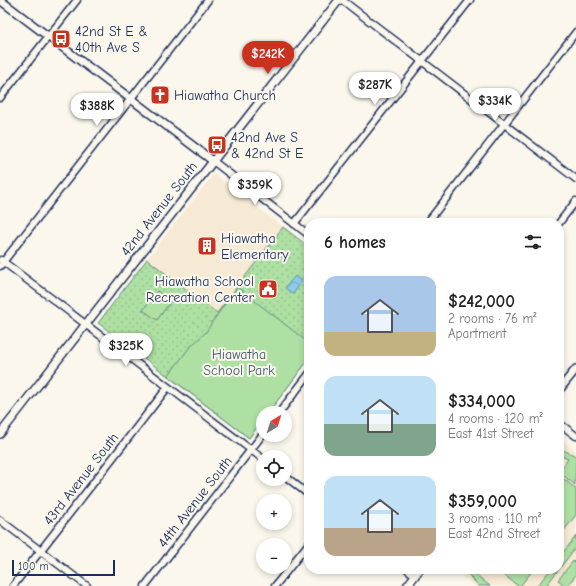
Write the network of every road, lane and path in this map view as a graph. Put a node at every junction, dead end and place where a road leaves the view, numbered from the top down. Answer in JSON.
{"nodes":[{"id":1,"x":0,"y":0,"type":"edge"},
{"id":2,"x":77,"y":0,"type":"edge"},
{"id":3,"x":208,"y":0,"type":"edge"},
{"id":4,"x":340,"y":0,"type":"edge"},
{"id":5,"x":470,"y":0,"type":"edge"},
{"id":6,"x":576,"y":32,"type":"edge"},
{"id":7,"x":48,"y":37,"type":"junction"},
{"id":8,"x":422,"y":62,"type":"junction"},
{"id":9,"x":0,"y":98,"type":"edge"},
{"id":10,"x":130,"y":99,"type":"junction"},
{"id":11,"x":504,"y":124,"type":"junction"},
{"id":12,"x":213,"y":161,"type":"junction"},
{"id":13,"x":576,"y":179,"type":"edge"},
{"id":14,"x":576,"y":201,"type":"edge"},
{"id":15,"x":431,"y":218,"type":"edge"},
{"id":16,"x":563,"y":218,"type":"edge"},
{"id":17,"x":294,"y":224,"type":"junction"},
{"id":18,"x":304,"y":232,"type":"edge"},
{"id":19,"x":1,"y":262,"type":"edge"},
{"id":20,"x":85,"y":324,"type":"junction"},
{"id":21,"x":576,"y":369,"type":"edge"},
{"id":22,"x":304,"y":380,"type":"edge"},
{"id":23,"x":564,"y":384,"type":"edge"},
{"id":24,"x":168,"y":387,"type":"junction"},
{"id":25,"x":284,"y":406,"type":"edge"},
{"id":26,"x":564,"y":427,"type":"edge"},
{"id":27,"x":0,"y":434,"type":"edge"},
{"id":28,"x":576,"y":436,"type":"edge"},
{"id":29,"x":256,"y":442,"type":"edge"},
{"id":30,"x":250,"y":450,"type":"junction"},
{"id":31,"x":256,"y":454,"type":"edge"},
{"id":32,"x":292,"y":482,"type":"edge"},
{"id":33,"x":304,"y":491,"type":"edge"},
{"id":34,"x":0,"y":520,"type":"edge"},
{"id":35,"x":304,"y":549,"type":"edge"},
{"id":36,"x":41,"y":551,"type":"junction"},
{"id":37,"x":416,"y":574,"type":"edge"},
{"id":38,"x":13,"y":586,"type":"edge"},
{"id":39,"x":87,"y":586,"type":"edge"},
{"id":40,"x":145,"y":586,"type":"edge"},
{"id":41,"x":275,"y":586,"type":"edge"},
{"id":42,"x":407,"y":586,"type":"edge"}],
"edges":[{"from":1,"to":7,"type":"street"},
{"from":2,"to":7,"type":"street"},
{"from":3,"to":10,"type":"street"},
{"from":4,"to":8,"type":"street"},
{"from":4,"to":12,"type":"street","name":"42nd Avenue South"},
{"from":5,"to":8,"type":"street"},
{"from":6,"to":11,"type":"street"},
{"from":7,"to":9,"type":"street"},
{"from":7,"to":10,"type":"street"},
{"from":8,"to":11,"type":"street"},
{"from":8,"to":17,"type":"street"},
{"from":10,"to":12,"type":"street"},
{"from":10,"to":19,"type":"street"},
{"from":11,"to":13,"type":"street"},
{"from":11,"to":15,"type":"street"},
{"from":12,"to":17,"type":"street"},
{"from":12,"to":20,"type":"street","name":"42nd Avenue South"},
{"from":14,"to":16,"type":"street"},
{"from":17,"to":18,"type":"street"},
{"from":19,"to":20,"type":"street"},
{"from":20,"to":24,"type":"street"},
{"from":20,"to":27,"type":"street","name":"42nd Avenue South"},
{"from":21,"to":23,"type":"street"},
{"from":22,"to":25,"type":"street"},
{"from":24,"to":30,"type":"street"},
{"from":24,"to":36,"type":"street","name":"43rd Avenue South"},
{"from":26,"to":28,"type":"street"},
{"from":29,"to":30,"type":"street","name":"44th Avenue South"},
{"from":30,"to":31,"type":"street"},
{"from":30,"to":40,"type":"street","name":"44th Avenue South"},
{"from":32,"to":33,"type":"street"},
{"from":34,"to":36,"type":"street"},
{"from":35,"to":41,"type":"street"},
{"from":36,"to":38,"type":"street","name":"43rd Avenue South"},
{"from":36,"to":39,"type":"street"},
{"from":37,"to":42,"type":"street"}]}
